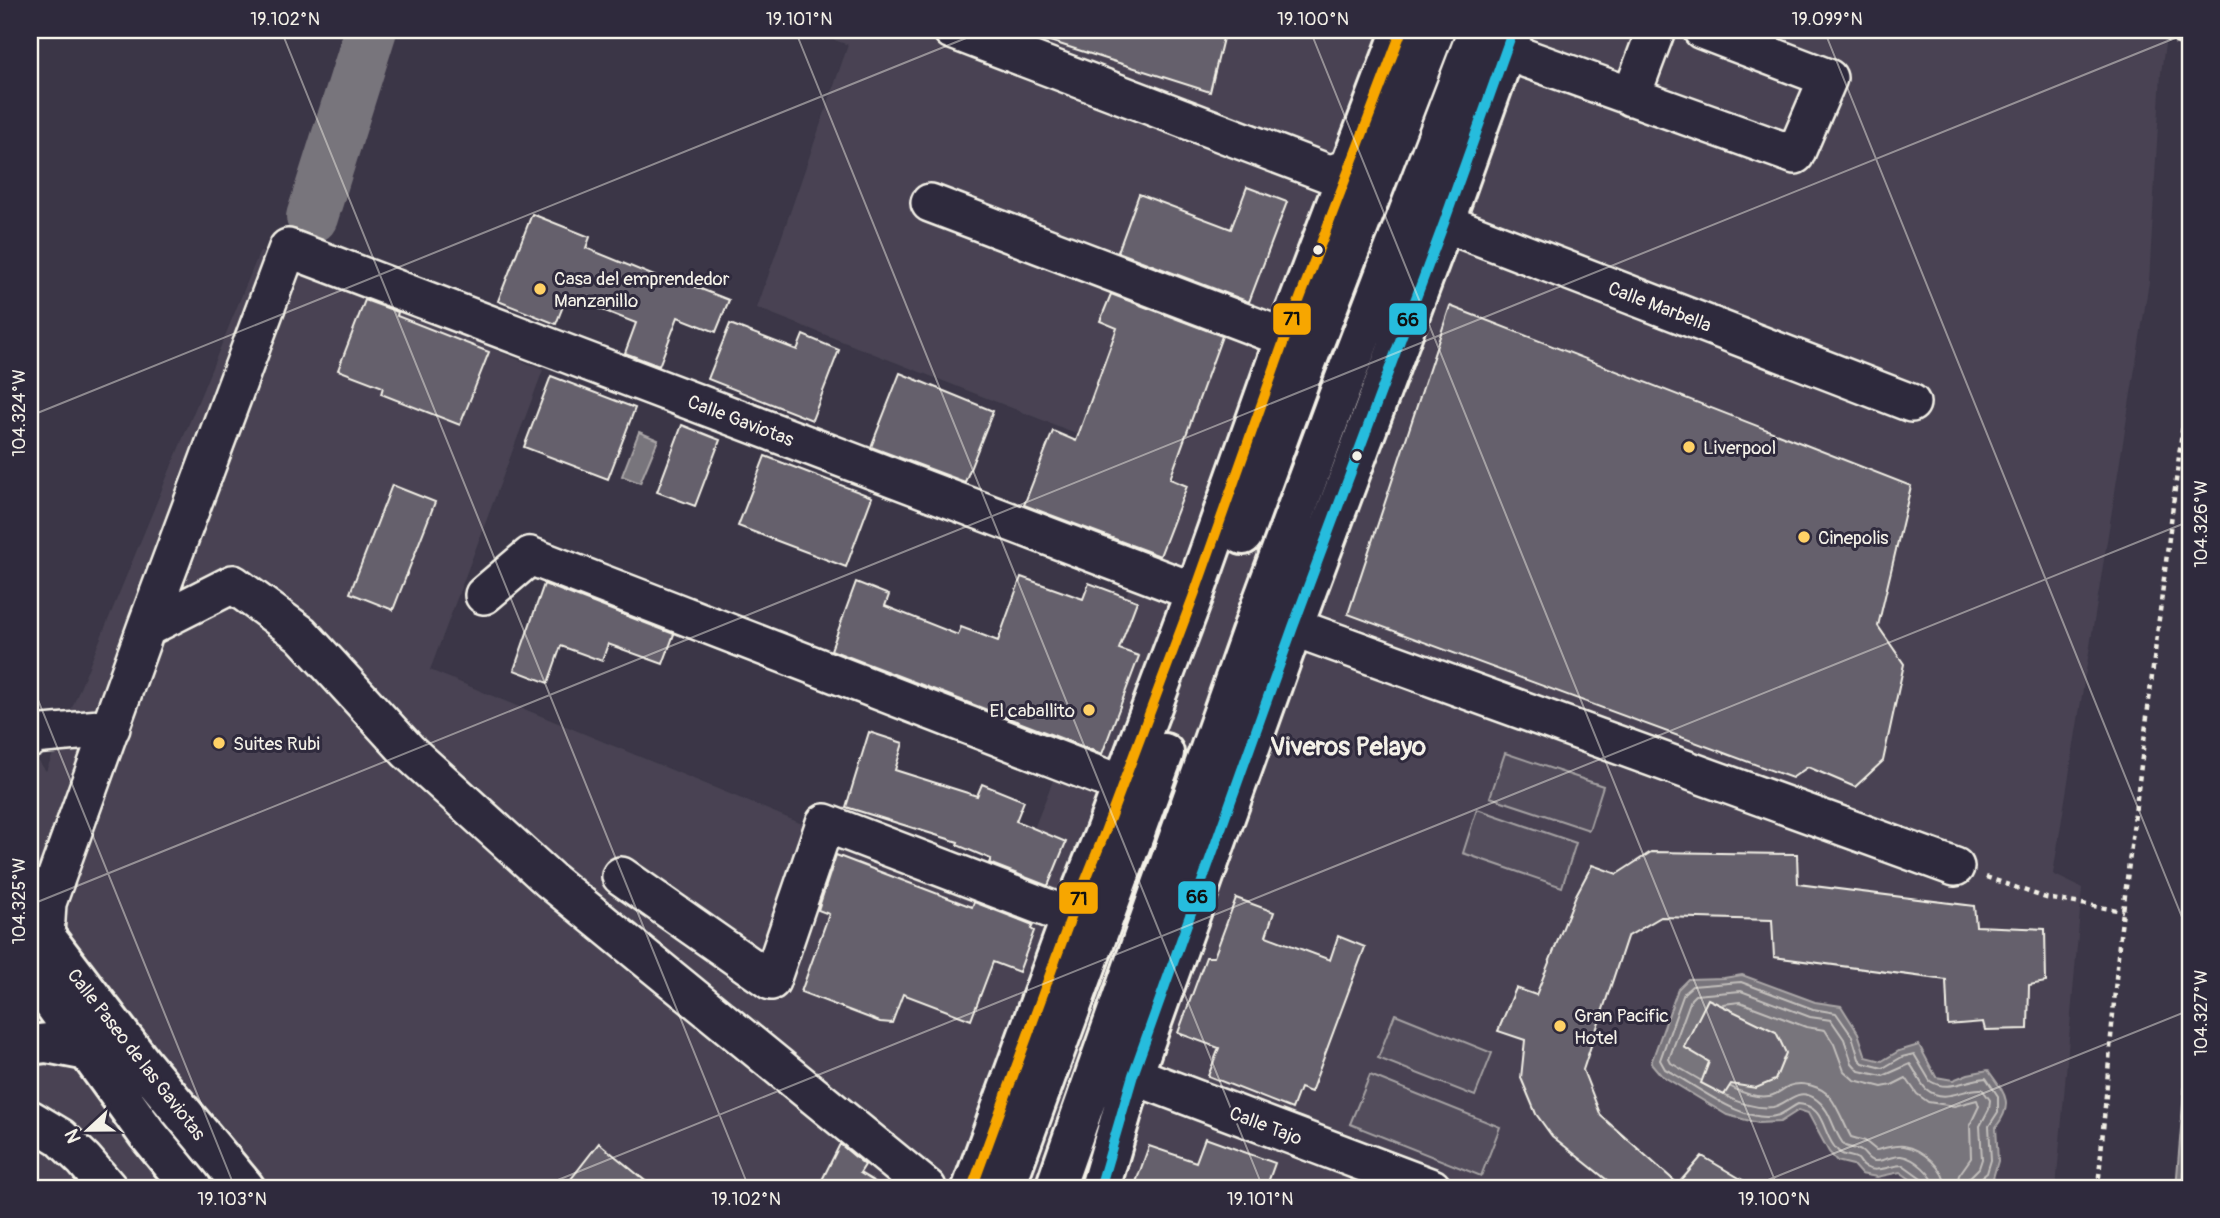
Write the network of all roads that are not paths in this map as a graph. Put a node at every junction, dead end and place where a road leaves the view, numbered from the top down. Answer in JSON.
{"nodes":[{"id":1,"x":952,"y":30,"type":"edge"},
{"id":2,"x":1656,"y":30,"type":"edge"},
{"id":3,"x":1702,"y":30,"type":"edge"},
{"id":4,"x":1422,"y":36,"type":"edge"},
{"id":5,"x":1510,"y":40,"type":"edge"},
{"id":6,"x":1489,"y":94,"type":"junction"},
{"id":7,"x":1631,"y":97,"type":"junction"},
{"id":8,"x":1352,"y":166,"type":"junction"},
{"id":9,"x":930,"y":202,"type":"dead end"},
{"id":10,"x":1409,"y":209,"type":"junction"},
{"id":11,"x":1451,"y":226,"type":"junction"},
{"id":12,"x":1285,"y":338,"type":"junction"},
{"id":13,"x":1911,"y":403,"type":"dead end"},
{"id":14,"x":1195,"y":592,"type":"junction"},
{"id":15,"x":484,"y":595,"type":"dead end"},
{"id":16,"x":146,"y":628,"type":"junction"},
{"id":17,"x":1299,"y":629,"type":"junction"},
{"id":18,"x":111,"y":727,"type":"junction"},
{"id":19,"x":30,"y":739,"type":"edge"},
{"id":20,"x":1123,"y":785,"type":"junction"},
{"id":21,"x":1955,"y":867,"type":"road end"},
{"id":22,"x":621,"y":876,"type":"dead end"},
{"id":23,"x":38,"y":917,"type":"edge"},
{"id":24,"x":1071,"y":917,"type":"junction"},
{"id":25,"x":30,"y":975,"type":"edge"},
{"id":26,"x":30,"y":1045,"type":"edge"},
{"id":27,"x":88,"y":1051,"type":"junction"},
{"id":28,"x":1126,"y":1072,"type":"junction"},
{"id":29,"x":30,"y":1119,"type":"edge"},
{"id":30,"x":1068,"y":1149,"type":"junction"},
{"id":31,"x":1386,"y":1179,"type":"edge"},
{"id":32,"x":108,"y":1188,"type":"edge"},
{"id":33,"x":192,"y":1188,"type":"edge"},
{"id":34,"x":244,"y":1188,"type":"edge"},
{"id":35,"x":928,"y":1188,"type":"edge"},
{"id":36,"x":972,"y":1188,"type":"edge"},
{"id":37,"x":1005,"y":1188,"type":"edge"},
{"id":38,"x":1055,"y":1188,"type":"edge"},
{"id":39,"x":1065,"y":1188,"type":"edge"},
{"id":40,"x":1100,"y":1188,"type":"edge"},
{"id":41,"x":1114,"y":1188,"type":"edge"},
{"id":42,"x":1432,"y":1188,"type":"edge"}],
"edges":[{"from":1,"to":8,"type":"street"},
{"from":2,"to":7,"type":"street"},
{"from":3,"to":7,"type":"street"},
{"from":4,"to":8,"type":"main road"},
{"from":4,"to":37,"type":"main road"},
{"from":5,"to":6,"type":"main road"},
{"from":5,"to":7,"type":"street"},
{"from":5,"to":10,"type":"main road"},
{"from":5,"to":11,"type":"street"},
{"from":6,"to":10,"type":"main road"},
{"from":6,"to":11,"type":"main road"},
{"from":8,"to":12,"type":"main road"},
{"from":9,"to":12,"type":"street"},
{"from":10,"to":11,"type":"street","name":"Calle Marbella"},
{"from":10,"to":28,"type":"main road"},
{"from":11,"to":13,"type":"street","name":"Calle Marbella"},
{"from":11,"to":17,"type":"main road"},
{"from":12,"to":14,"type":"main road"},
{"from":14,"to":16,"type":"street","name":"Calle Gaviotas"},
{"from":14,"to":20,"type":"main road"},
{"from":15,"to":20,"type":"street"},
{"from":16,"to":18,"type":"street"},
{"from":16,"to":35,"type":"street"},
{"from":17,"to":21,"type":"street"},
{"from":17,"to":28,"type":"main road"},
{"from":18,"to":19,"type":"street"},
{"from":18,"to":23,"type":"street"},
{"from":20,"to":24,"type":"main road"},
{"from":22,"to":24,"type":"street"},
{"from":23,"to":25,"type":"street"},
{"from":23,"to":34,"type":"main road","name":"Calle Paseo de las Gaviotas"},
{"from":24,"to":36,"type":"main road"},
{"from":25,"to":27,"type":"main road","name":"Calle Paseo de las Gaviotas"},
{"from":26,"to":27,"type":"main road"},
{"from":27,"to":33,"type":"main road","name":"Calle Paseo de las Gaviotas"},
{"from":28,"to":30,"type":"main road"},
{"from":28,"to":31,"type":"street","name":"Calle Tajo"},
{"from":28,"to":40,"type":"main road"},
{"from":28,"to":41,"type":"street"},
{"from":29,"to":32,"type":"street"},
{"from":30,"to":38,"type":"main road"},
{"from":30,"to":39,"type":"main road"},
{"from":31,"to":42,"type":"street","name":"Calle Tajo"}]}
